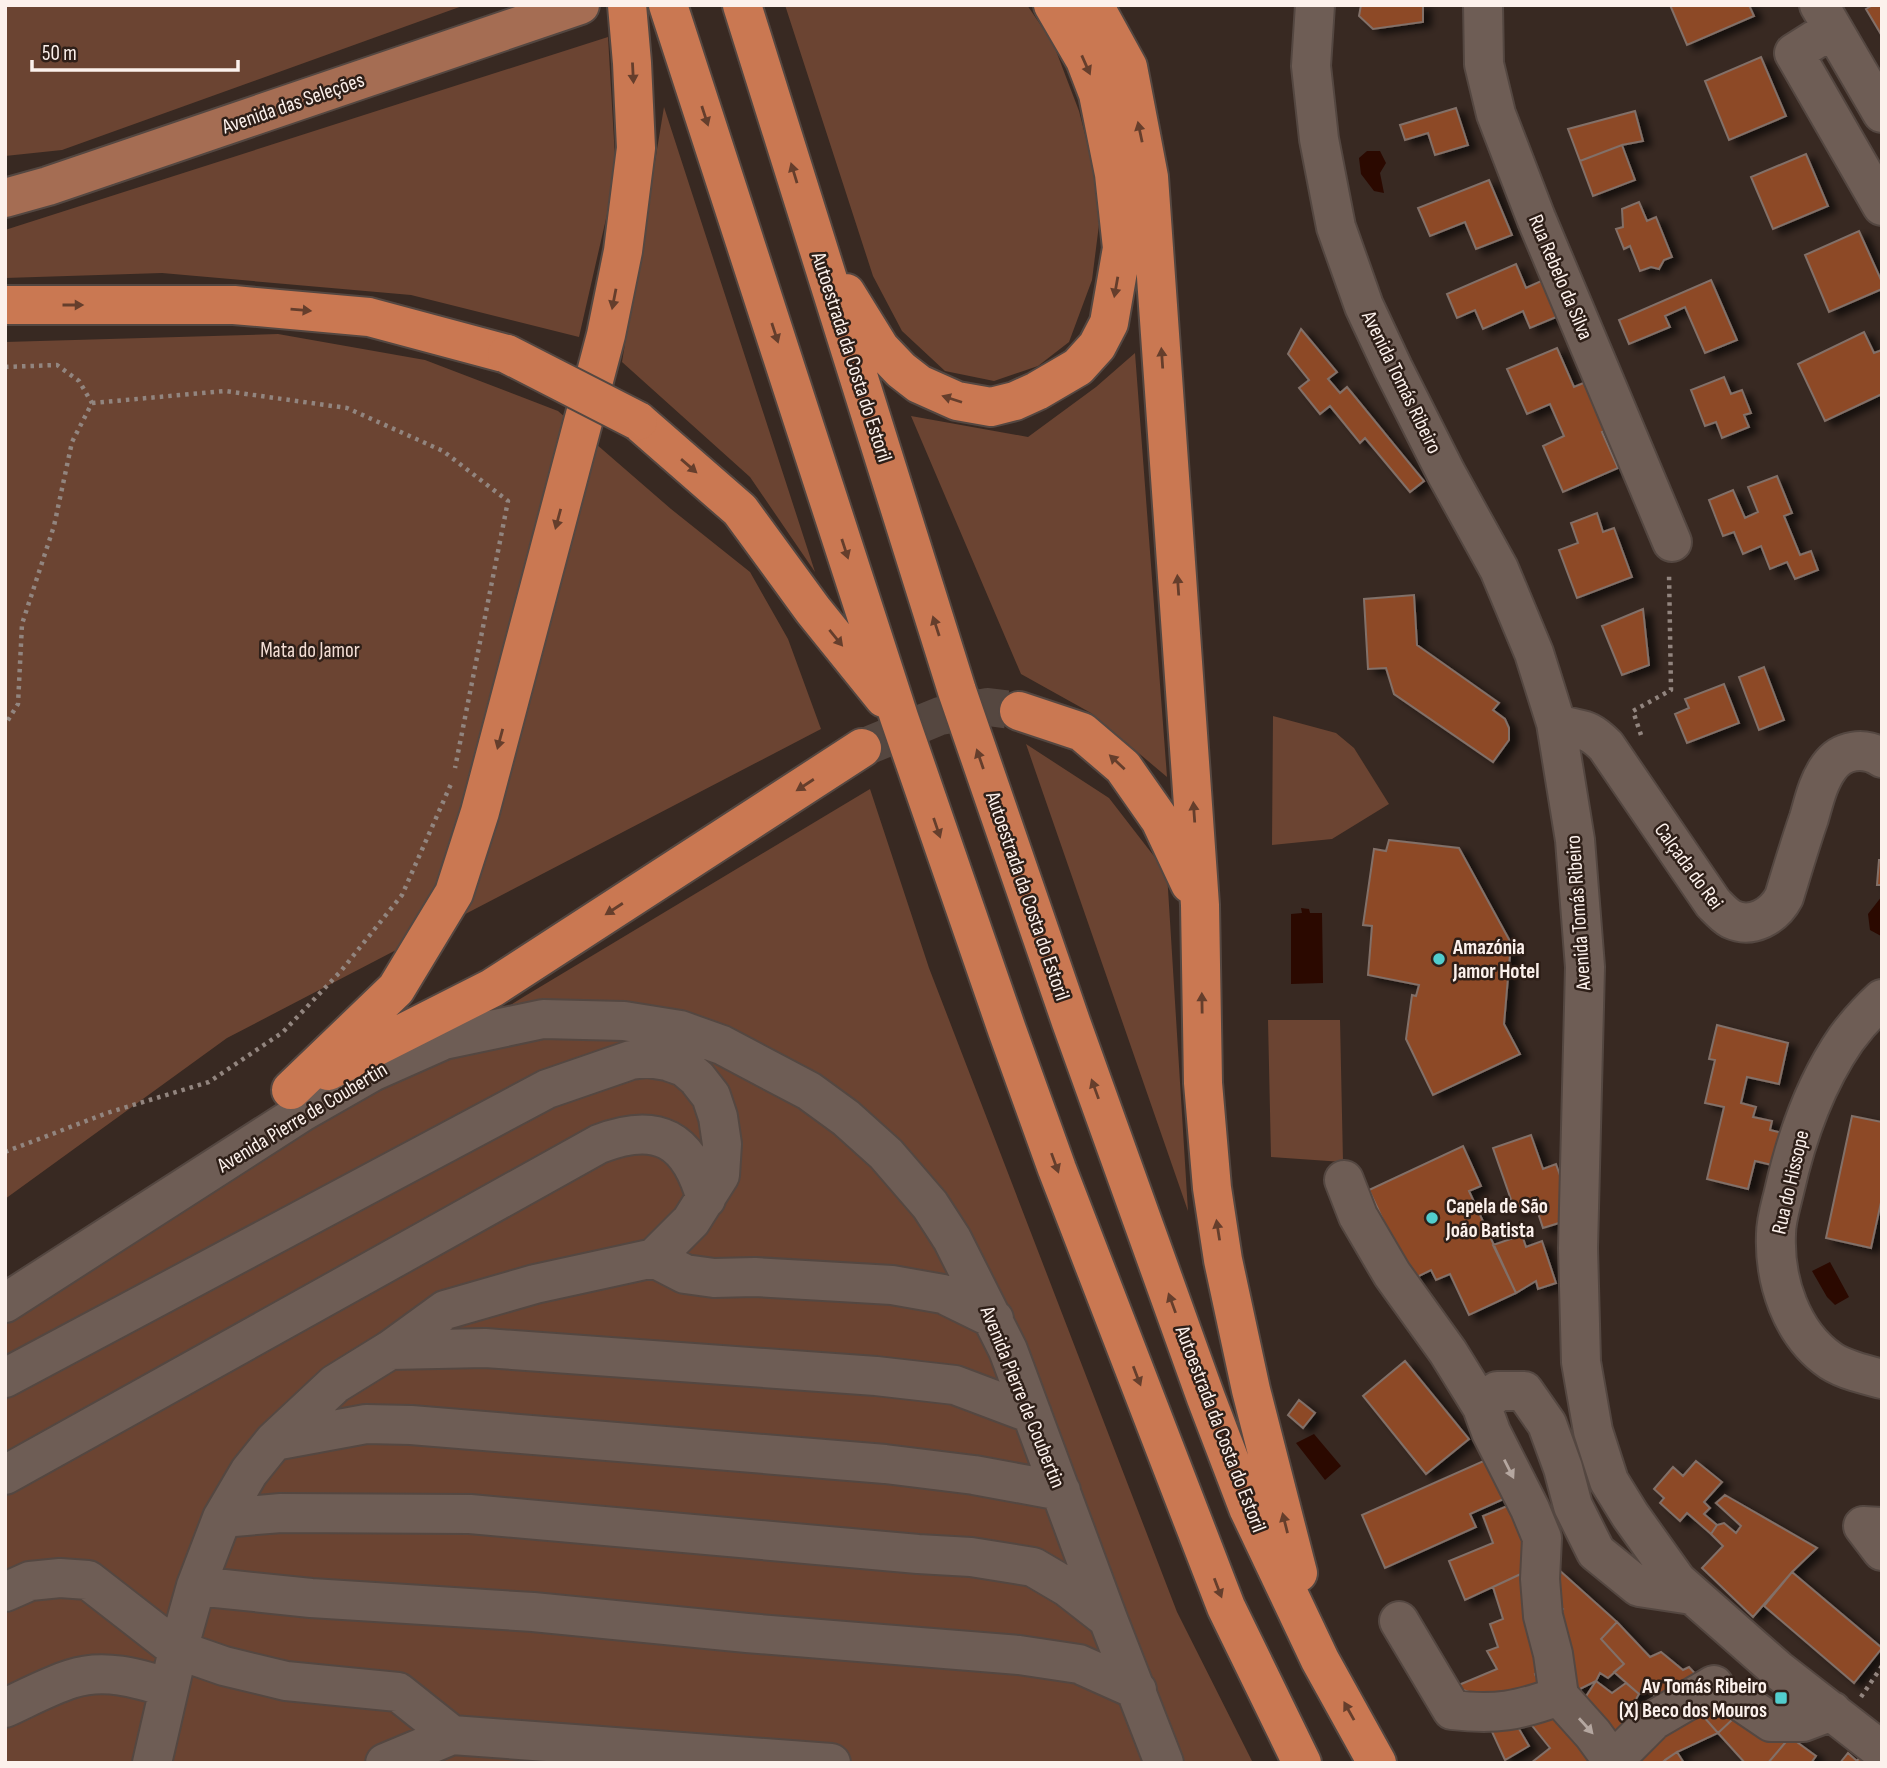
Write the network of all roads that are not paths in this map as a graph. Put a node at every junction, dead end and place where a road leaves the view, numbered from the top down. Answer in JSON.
{"nodes":[{"id":1,"x":580,"y":5,"type":"edge"},
{"id":2,"x":626,"y":5,"type":"edge"},
{"id":3,"x":668,"y":5,"type":"edge"},
{"id":4,"x":742,"y":5,"type":"edge"},
{"id":5,"x":1052,"y":5,"type":"edge"},
{"id":6,"x":1094,"y":5,"type":"edge"},
{"id":7,"x":1315,"y":5,"type":"edge"},
{"id":8,"x":1483,"y":5,"type":"edge"},
{"id":9,"x":1818,"y":27,"type":"edge"},
{"id":10,"x":1879,"y":103,"type":"edge"},
{"id":11,"x":5,"y":198,"type":"edge"},
{"id":12,"x":1882,"y":206,"type":"edge"},
{"id":13,"x":814,"y":239,"type":"junction"},
{"id":14,"x":5,"y":306,"type":"edge"},
{"id":15,"x":1672,"y":542,"type":"road end"},
{"id":16,"x":1019,"y":711,"type":"tunnel mouth"},
{"id":17,"x":899,"y":717,"type":"junction"},
{"id":18,"x":1556,"y":723,"type":"junction"},
{"id":19,"x":862,"y":748,"type":"tunnel mouth"},
{"id":20,"x":1882,"y":758,"type":"edge"},
{"id":21,"x":1200,"y":905,"type":"junction"},
{"id":22,"x":1882,"y":999,"type":"edge"},
{"id":23,"x":291,"y":1090,"type":"junction"},
{"id":24,"x":1344,"y":1180,"type":"dead end"},
{"id":25,"x":706,"y":1199,"type":"junction"},
{"id":26,"x":654,"y":1258,"type":"junction"},
{"id":27,"x":5,"y":1273,"type":"edge"},
{"id":28,"x":5,"y":1303,"type":"edge"},
{"id":29,"x":994,"y":1319,"type":"junction"},
{"id":30,"x":390,"y":1350,"type":"junction"},
{"id":31,"x":5,"y":1378,"type":"edge"},
{"id":32,"x":1882,"y":1379,"type":"edge"},
{"id":33,"x":1482,"y":1407,"type":"junction"},
{"id":34,"x":1032,"y":1414,"type":"junction"},
{"id":35,"x":274,"y":1441,"type":"junction"},
{"id":36,"x":5,"y":1475,"type":"edge"},
{"id":37,"x":1061,"y":1491,"type":"junction"},
{"id":38,"x":222,"y":1518,"type":"junction"},
{"id":39,"x":1882,"y":1527,"type":"edge"},
{"id":40,"x":1882,"y":1551,"type":"edge"},
{"id":41,"x":196,"y":1587,"type":"junction"},
{"id":42,"x":5,"y":1592,"type":"edge"},
{"id":43,"x":1692,"y":1595,"type":"junction"},
{"id":44,"x":1108,"y":1619,"type":"junction"},
{"id":45,"x":1399,"y":1621,"type":"dead end"},
{"id":46,"x":178,"y":1650,"type":"junction"},
{"id":47,"x":1320,"y":1660,"type":"junction"},
{"id":48,"x":169,"y":1688,"type":"junction"},
{"id":49,"x":1137,"y":1690,"type":"junction"},
{"id":50,"x":1559,"y":1696,"type":"junction"},
{"id":51,"x":5,"y":1708,"type":"edge"},
{"id":52,"x":1838,"y":1716,"type":"junction"},
{"id":53,"x":1882,"y":1726,"type":"edge"},
{"id":54,"x":452,"y":1735,"type":"junction"},
{"id":55,"x":1882,"y":1751,"type":"edge"},
{"id":56,"x":1614,"y":1762,"type":"edge"},
{"id":57,"x":152,"y":1763,"type":"edge"},
{"id":58,"x":384,"y":1763,"type":"edge"},
{"id":59,"x":831,"y":1763,"type":"edge"},
{"id":60,"x":1164,"y":1763,"type":"edge"},
{"id":61,"x":1302,"y":1763,"type":"edge"},
{"id":62,"x":1377,"y":1763,"type":"edge"}],
"edges":[{"from":1,"to":11,"type":"main road","name":"Avenida das Seleções"},
{"from":2,"to":23,"type":"highway","one_way":true},
{"from":3,"to":17,"type":"highway","one_way":true},
{"from":13,"to":4,"type":"highway","name":"Autoestrada da Costa do Estoril","one_way":true},
{"from":5,"to":13,"type":"highway","one_way":true},
{"from":21,"to":6,"type":"highway","one_way":true},
{"from":7,"to":18,"type":"street","name":"Avenida Tomás Ribeiro"},
{"from":8,"to":15,"type":"street","name":"Rua Rebelo da Silva"},
{"from":9,"to":10,"type":"street"},
{"from":9,"to":12,"type":"street"},
{"from":47,"to":13,"type":"highway","name":"Autoestrada da Costa do Estoril","one_way":true},
{"from":14,"to":17,"type":"highway","one_way":true,"bridge":true},
{"from":21,"to":16,"type":"highway","one_way":true},
{"from":17,"to":61,"type":"highway","one_way":true},
{"from":18,"to":20,"type":"street","name":"Calçada do Rei"},
{"from":18,"to":43,"type":"street","name":"Avenida Tomás Ribeiro"},
{"from":19,"to":23,"type":"highway","one_way":true},
{"from":47,"to":21,"type":"highway","one_way":true},
{"from":22,"to":32,"type":"street","name":"Rua do Hissope"},
{"from":23,"to":27,"type":"street","name":"Avenida Pierre de Coubertin"},
{"from":24,"to":33,"type":"street"},
{"from":25,"to":26,"type":"street"},
{"from":25,"to":31,"type":"street"},
{"from":25,"to":36,"type":"street"},
{"from":26,"to":29,"type":"street"},
{"from":26,"to":30,"type":"street"},
{"from":28,"to":29,"type":"street","name":"Avenida Pierre de Coubertin"},
{"from":29,"to":34,"type":"street","name":"Avenida Pierre de Coubertin"},
{"from":30,"to":34,"type":"street"},
{"from":30,"to":35,"type":"street"},
{"from":33,"to":43,"type":"street"},
{"from":33,"to":50,"type":"street","one_way":true},
{"from":34,"to":37,"type":"street","name":"Avenida Pierre de Coubertin"},
{"from":35,"to":37,"type":"street"},
{"from":35,"to":38,"type":"street"},
{"from":37,"to":44,"type":"street","name":"Avenida Pierre de Coubertin"},
{"from":38,"to":41,"type":"street"},
{"from":38,"to":44,"type":"street"},
{"from":39,"to":40,"type":"street"},
{"from":41,"to":46,"type":"street"},
{"from":41,"to":49,"type":"street"},
{"from":42,"to":46,"type":"street"},
{"from":43,"to":52,"type":"street","name":"Avenida Tomás Ribeiro"},
{"from":44,"to":49,"type":"street","name":"Avenida Pierre de Coubertin"},
{"from":45,"to":50,"type":"street"},
{"from":46,"to":48,"type":"street"},
{"from":46,"to":54,"type":"street"},
{"from":62,"to":47,"type":"highway","name":"Autoestrada da Costa do Estoril","one_way":true},
{"from":48,"to":51,"type":"street"},
{"from":48,"to":57,"type":"street"},
{"from":49,"to":60,"type":"street","name":"Avenida Pierre de Coubertin"},
{"from":50,"to":56,"type":"street","one_way":true},
{"from":52,"to":53,"type":"street"},
{"from":52,"to":55,"type":"street","name":"Avenida Tomás Ribeiro"},
{"from":52,"to":56,"type":"street"},
{"from":54,"to":58,"type":"street"},
{"from":54,"to":59,"type":"street"}]}
